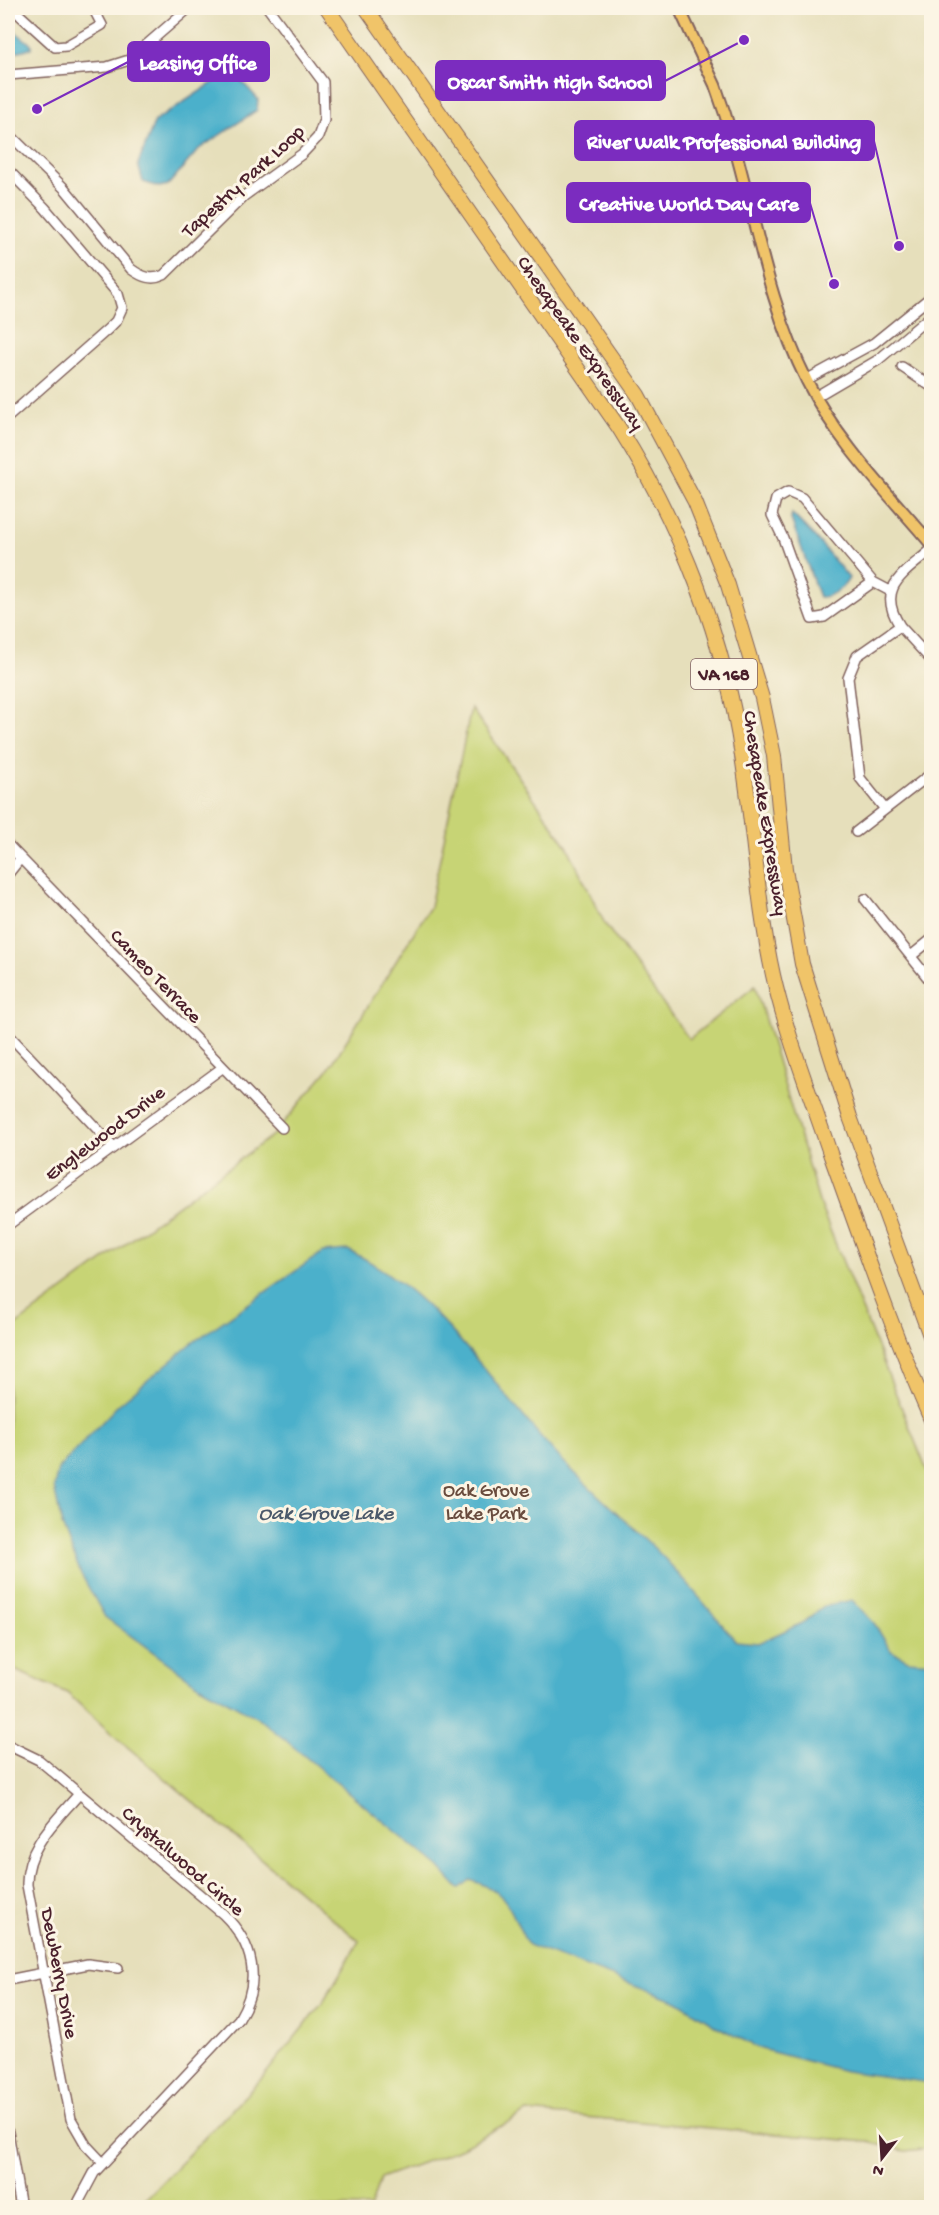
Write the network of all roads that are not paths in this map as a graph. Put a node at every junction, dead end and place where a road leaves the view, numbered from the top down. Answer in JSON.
{"nodes":[{"id":1,"x":12,"y":8,"type":"edge"},
{"id":2,"x":93,"y":8,"type":"edge"},
{"id":3,"x":189,"y":8,"type":"edge"},
{"id":4,"x":268,"y":8,"type":"edge"},
{"id":5,"x":327,"y":8,"type":"edge"},
{"id":6,"x":366,"y":8,"type":"edge"},
{"id":7,"x":680,"y":8,"type":"edge"},
{"id":8,"x":8,"y":75,"type":"edge"},
{"id":9,"x":8,"y":133,"type":"edge"},
{"id":10,"x":8,"y":170,"type":"edge"},
{"id":11,"x":932,"y":296,"type":"edge"},
{"id":12,"x":932,"y":315,"type":"edge"},
{"id":13,"x":902,"y":367,"type":"dead end"},
{"id":14,"x":806,"y":381,"type":"junction"},
{"id":15,"x":932,"y":387,"type":"edge"},
{"id":16,"x":815,"y":397,"type":"junction"},
{"id":17,"x":8,"y":417,"type":"edge"},
{"id":18,"x":932,"y":547,"type":"edge"},
{"id":19,"x":873,"y":582,"type":"junction"},
{"id":20,"x":890,"y":591,"type":"junction"},
{"id":21,"x":900,"y":626,"type":"junction"},
{"id":22,"x":932,"y":662,"type":"edge"},
{"id":23,"x":932,"y":773,"type":"edge"},
{"id":24,"x":884,"y":808,"type":"junction"},
{"id":25,"x":856,"y":832,"type":"dead end"},
{"id":26,"x":8,"y":845,"type":"edge"},
{"id":27,"x":21,"y":859,"type":"junction"},
{"id":28,"x":8,"y":874,"type":"edge"},
{"id":29,"x":865,"y":899,"type":"dead end"},
{"id":30,"x":932,"y":939,"type":"edge"},
{"id":31,"x":911,"y":956,"type":"junction"},
{"id":32,"x":932,"y":983,"type":"edge"},
{"id":33,"x":8,"y":1034,"type":"edge"},
{"id":34,"x":222,"y":1068,"type":"junction"},
{"id":35,"x":282,"y":1128,"type":"dead end"},
{"id":36,"x":114,"y":1147,"type":"junction"},
{"id":37,"x":8,"y":1225,"type":"edge"},
{"id":38,"x":932,"y":1341,"type":"edge"},
{"id":39,"x":932,"y":1422,"type":"edge"},
{"id":40,"x":8,"y":1745,"type":"edge"},
{"id":41,"x":79,"y":1794,"type":"junction"},
{"id":42,"x":118,"y":1968,"type":"dead end"},
{"id":43,"x":43,"y":1974,"type":"junction"},
{"id":44,"x":8,"y":1980,"type":"edge"},
{"id":45,"x":8,"y":2132,"type":"edge"},
{"id":46,"x":103,"y":2163,"type":"junction"},
{"id":47,"x":79,"y":2201,"type":"dead end"},
{"id":48,"x":21,"y":2208,"type":"edge"}],
"edges":[{"from":1,"to":2,"type":"street"},
{"from":3,"to":8,"type":"street"},
{"from":4,"to":9,"type":"street","name":"Tapestry Park Loop"},
{"from":5,"to":39,"type":"highway","name":"Chesapeake Expressway","number":"VA 168"},
{"from":6,"to":38,"type":"highway","name":"Chesapeake Expressway","number":"VA 168"},
{"from":7,"to":14,"type":"main road"},
{"from":10,"to":17,"type":"street"},
{"from":11,"to":14,"type":"street"},
{"from":12,"to":16,"type":"street"},
{"from":13,"to":15,"type":"street"},
{"from":14,"to":16,"type":"main road"},
{"from":16,"to":18,"type":"main road"},
{"from":18,"to":20,"type":"street"},
{"from":19,"to":19,"type":"street"},
{"from":19,"to":20,"type":"street"},
{"from":20,"to":21,"type":"street"},
{"from":21,"to":22,"type":"street"},
{"from":21,"to":24,"type":"street"},
{"from":23,"to":24,"type":"street"},
{"from":24,"to":25,"type":"street"},
{"from":26,"to":27,"type":"street","name":"Cameo Terrace"},
{"from":27,"to":28,"type":"street"},
{"from":27,"to":34,"type":"street","name":"Cameo Terrace"},
{"from":29,"to":31,"type":"street"},
{"from":30,"to":31,"type":"street"},
{"from":31,"to":32,"type":"street"},
{"from":33,"to":36,"type":"street"},
{"from":34,"to":35,"type":"street","name":"Cameo Terrace"},
{"from":34,"to":36,"type":"street","name":"Englewood Drive"},
{"from":36,"to":37,"type":"street","name":"Englewood Drive"},
{"from":40,"to":41,"type":"street","name":"Crystalwood Circle"},
{"from":41,"to":43,"type":"street","name":"Dewberry Drive"},
{"from":41,"to":46,"type":"street","name":"Crystalwood Circle"},
{"from":42,"to":43,"type":"street"},
{"from":43,"to":44,"type":"street"},
{"from":43,"to":46,"type":"street","name":"Dewberry Drive"},
{"from":45,"to":48,"type":"street"},
{"from":46,"to":47,"type":"street","name":"Crystalwood Circle"}]}
